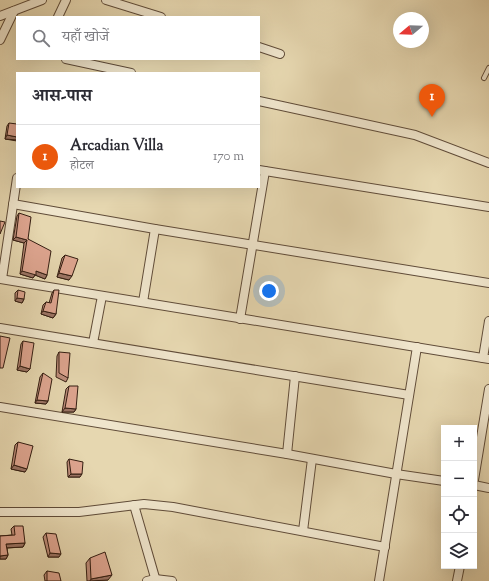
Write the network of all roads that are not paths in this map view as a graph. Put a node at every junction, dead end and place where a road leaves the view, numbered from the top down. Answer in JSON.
{"nodes":[{"id":1,"x":42,"y":0,"type":"edge"},
{"id":2,"x":66,"y":0,"type":"edge"},
{"id":3,"x":106,"y":0,"type":"edge"},
{"id":4,"x":14,"y":11,"type":"junction"},
{"id":5,"x":0,"y":16,"type":"edge"},
{"id":6,"x":58,"y":16,"type":"edge"},
{"id":7,"x":158,"y":16,"type":"edge"},
{"id":8,"x":0,"y":40,"type":"edge"},
{"id":9,"x":260,"y":47,"type":"edge"},
{"id":10,"x":280,"y":54,"type":"dead end"},
{"id":11,"x":71,"y":60,"type":"edge"},
{"id":12,"x":489,"y":68,"type":"edge"},
{"id":13,"x":126,"y":72,"type":"edge"},
{"id":14,"x":484,"y":78,"type":"dead end"},
{"id":15,"x":260,"y":101,"type":"edge"},
{"id":16,"x":489,"y":163,"type":"edge"},
{"id":17,"x":262,"y":170,"type":"edge"},
{"id":18,"x":16,"y":184,"type":"edge"},
{"id":19,"x":260,"y":185,"type":"edge"},
{"id":20,"x":260,"y":188,"type":"edge"},
{"id":21,"x":13,"y":204,"type":"junction"},
{"id":22,"x":489,"y":207,"type":"edge"},
{"id":23,"x":155,"y":229,"type":"junction"},
{"id":24,"x":252,"y":245,"type":"junction"},
{"id":25,"x":1,"y":279,"type":"edge"},
{"id":26,"x":489,"y":283,"type":"edge"},
{"id":27,"x":102,"y":296,"type":"junction"},
{"id":28,"x":143,"y":302,"type":"junction"},
{"id":29,"x":240,"y":319,"type":"junction"},
{"id":30,"x":489,"y":321,"type":"edge"},
{"id":31,"x":0,"y":328,"type":"edge"},
{"id":32,"x":93,"y":343,"type":"junction"},
{"id":33,"x":417,"y":347,"type":"junction"},
{"id":34,"x":486,"y":359,"type":"edge"},
{"id":35,"x":295,"y":376,"type":"junction"},
{"id":36,"x":489,"y":389,"type":"edge"},
{"id":37,"x":409,"y":395,"type":"junction"},
{"id":38,"x":0,"y":407,"type":"edge"},
{"id":39,"x":287,"y":454,"type":"junction"},
{"id":40,"x":312,"y":459,"type":"junction"},
{"id":41,"x":477,"y":462,"type":"edge"},
{"id":42,"x":396,"y":474,"type":"junction"},
{"id":43,"x":441,"y":481,"type":"edge"},
{"id":44,"x":477,"y":486,"type":"edge"},
{"id":45,"x":489,"y":488,"type":"edge"},
{"id":46,"x":134,"y":505,"type":"junction"},
{"id":47,"x":0,"y":512,"type":"edge"},
{"id":48,"x":302,"y":531,"type":"junction"},
{"id":49,"x":385,"y":547,"type":"junction"},
{"id":50,"x":459,"y":569,"type":"edge"},
{"id":51,"x":153,"y":580,"type":"edge"},
{"id":52,"x":172,"y":581,"type":"edge"},
{"id":53,"x":379,"y":581,"type":"edge"},
{"id":54,"x":457,"y":581,"type":"edge"}],
"edges":[{"from":1,"to":4,"type":"street"},
{"from":2,"to":6,"type":"street"},
{"from":3,"to":7,"type":"street"},
{"from":4,"to":5,"type":"street"},
{"from":4,"to":8,"type":"street"},
{"from":9,"to":10,"type":"street"},
{"from":11,"to":13,"type":"street"},
{"from":12,"to":14,"type":"lane"},
{"from":15,"to":16,"type":"street"},
{"from":17,"to":19,"type":"street"},
{"from":17,"to":22,"type":"street"},
{"from":18,"to":21,"type":"street"},
{"from":20,"to":24,"type":"street"},
{"from":21,"to":23,"type":"street"},
{"from":21,"to":25,"type":"street"},
{"from":23,"to":24,"type":"street"},
{"from":23,"to":28,"type":"street"},
{"from":24,"to":26,"type":"street"},
{"from":24,"to":29,"type":"street"},
{"from":25,"to":27,"type":"street"},
{"from":27,"to":28,"type":"street"},
{"from":27,"to":32,"type":"street"},
{"from":28,"to":29,"type":"street"},
{"from":29,"to":33,"type":"street"},
{"from":30,"to":34,"type":"street"},
{"from":31,"to":32,"type":"street"},
{"from":32,"to":35,"type":"street"},
{"from":33,"to":34,"type":"street"},
{"from":33,"to":37,"type":"street"},
{"from":35,"to":37,"type":"street"},
{"from":35,"to":39,"type":"street"},
{"from":36,"to":41,"type":"street"},
{"from":37,"to":42,"type":"street"},
{"from":38,"to":39,"type":"street"},
{"from":39,"to":40,"type":"street"},
{"from":40,"to":42,"type":"street"},
{"from":40,"to":48,"type":"street"},
{"from":42,"to":43,"type":"street"},
{"from":42,"to":49,"type":"street"},
{"from":44,"to":45,"type":"street"},
{"from":46,"to":47,"type":"street"},
{"from":46,"to":48,"type":"street"},
{"from":46,"to":51,"type":"street"},
{"from":48,"to":49,"type":"street"},
{"from":49,"to":53,"type":"street"},
{"from":50,"to":54,"type":"street"},
{"from":51,"to":52,"type":"street"}]}
